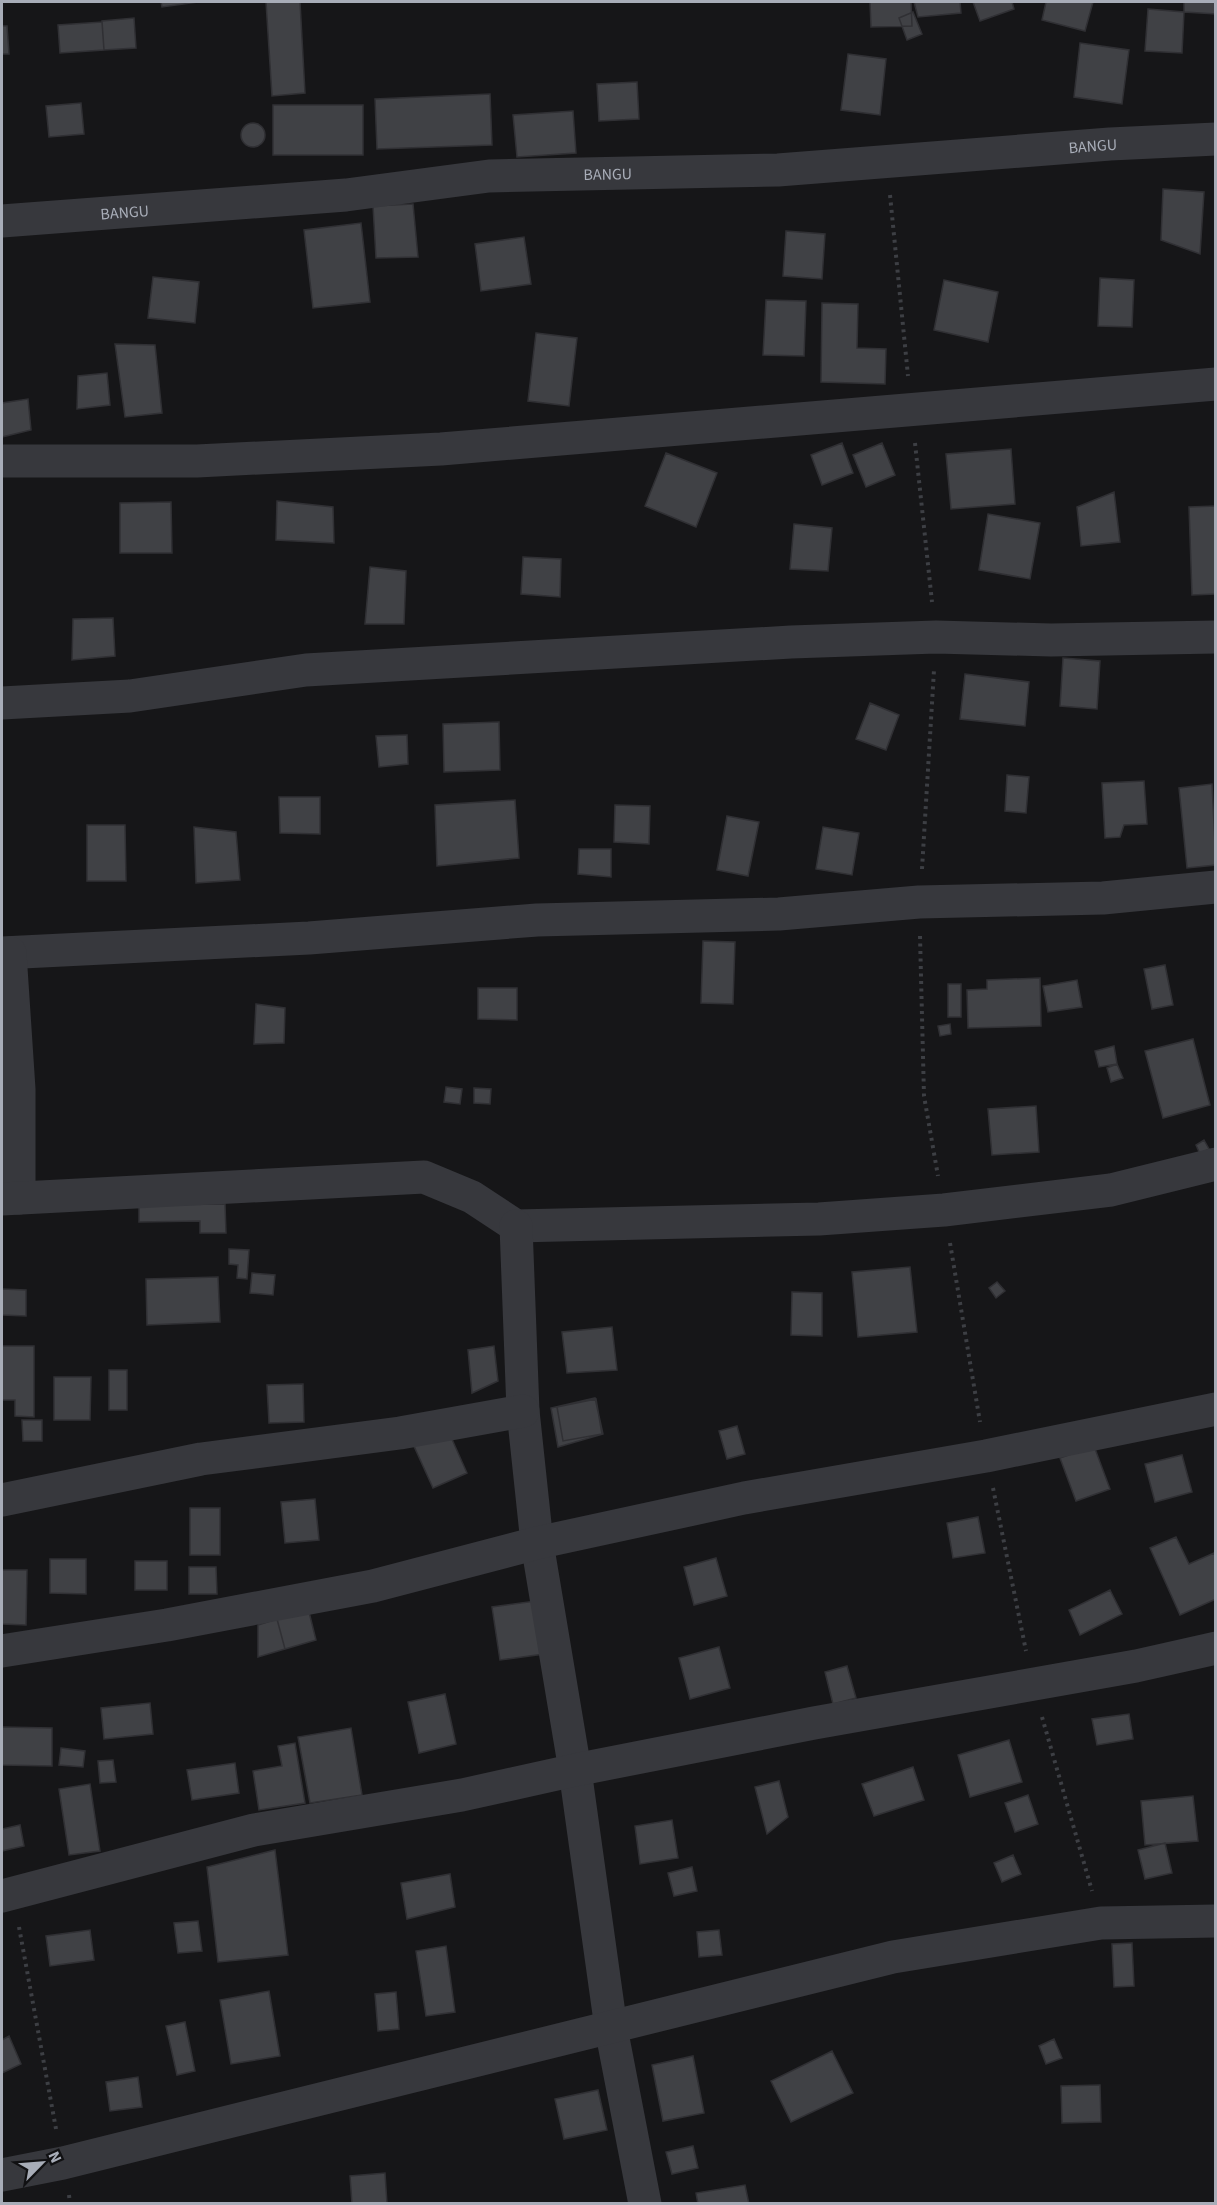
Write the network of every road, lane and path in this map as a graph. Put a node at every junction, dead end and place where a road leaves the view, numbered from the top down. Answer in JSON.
{"nodes":[{"id":1,"x":1215,"y":139,"type":"edge"},
{"id":2,"x":887,"y":161,"type":"junction"},
{"id":3,"x":2,"y":221,"type":"edge"},
{"id":4,"x":1215,"y":384,"type":"edge"},
{"id":5,"x":911,"y":410,"type":"junction"},
{"id":6,"x":2,"y":461,"type":"edge"},
{"id":7,"x":936,"y":637,"type":"junction"},
{"id":8,"x":1215,"y":638,"type":"edge"},
{"id":9,"x":2,"y":703,"type":"edge"},
{"id":10,"x":1215,"y":887,"type":"edge"},
{"id":11,"x":920,"y":902,"type":"junction"},
{"id":12,"x":6,"y":953,"type":"edge"},
{"id":13,"x":1215,"y":1164,"type":"edge"},
{"id":14,"x":10,"y":1198,"type":"edge"},
{"id":15,"x":944,"y":1210,"type":"junction"},
{"id":16,"x":516,"y":1226,"type":"junction"},
{"id":17,"x":1215,"y":1409,"type":"edge"},
{"id":18,"x":523,"y":1412,"type":"junction"},
{"id":19,"x":986,"y":1456,"type":"junction"},
{"id":20,"x":2,"y":1500,"type":"edge"},
{"id":21,"x":537,"y":1543,"type":"junction"},
{"id":22,"x":1215,"y":1648,"type":"edge"},
{"id":23,"x":2,"y":1651,"type":"edge"},
{"id":24,"x":1033,"y":1685,"type":"junction"},
{"id":25,"x":575,"y":1770,"type":"junction"},
{"id":26,"x":7,"y":1895,"type":"edge"},
{"id":27,"x":1215,"y":1921,"type":"edge"},
{"id":28,"x":1101,"y":1923,"type":"junction"},
{"id":29,"x":611,"y":2028,"type":"junction"},
{"id":30,"x":63,"y":2163,"type":"junction"},
{"id":31,"x":2,"y":2175,"type":"edge"},
{"id":32,"x":70,"y":2204,"type":"edge"},
{"id":33,"x":645,"y":2204,"type":"edge"}],
"edges":[{"from":1,"to":2,"type":"street","name":"BANGU"},
{"from":2,"to":3,"type":"street","name":"BANGU"},
{"from":2,"to":5,"type":"path"},
{"from":4,"to":5,"type":"street"},
{"from":5,"to":6,"type":"street"},
{"from":5,"to":7,"type":"path"},
{"from":7,"to":8,"type":"street"},
{"from":7,"to":9,"type":"street"},
{"from":7,"to":11,"type":"path"},
{"from":10,"to":11,"type":"street"},
{"from":11,"to":12,"type":"street"},
{"from":11,"to":15,"type":"path"},
{"from":12,"to":14,"type":"street"},
{"from":13,"to":15,"type":"street"},
{"from":14,"to":16,"type":"street"},
{"from":15,"to":16,"type":"street"},
{"from":15,"to":19,"type":"path"},
{"from":16,"to":18,"type":"street"},
{"from":17,"to":19,"type":"street"},
{"from":18,"to":20,"type":"street"},
{"from":18,"to":21,"type":"street"},
{"from":19,"to":21,"type":"street"},
{"from":19,"to":24,"type":"path"},
{"from":21,"to":23,"type":"street"},
{"from":21,"to":25,"type":"street"},
{"from":22,"to":24,"type":"street"},
{"from":24,"to":25,"type":"street"},
{"from":24,"to":28,"type":"path"},
{"from":25,"to":26,"type":"street"},
{"from":25,"to":29,"type":"street"},
{"from":26,"to":30,"type":"path"},
{"from":27,"to":28,"type":"street"},
{"from":28,"to":29,"type":"street"},
{"from":29,"to":30,"type":"street"},
{"from":29,"to":33,"type":"street"},
{"from":30,"to":31,"type":"street"},
{"from":30,"to":32,"type":"path"}]}
